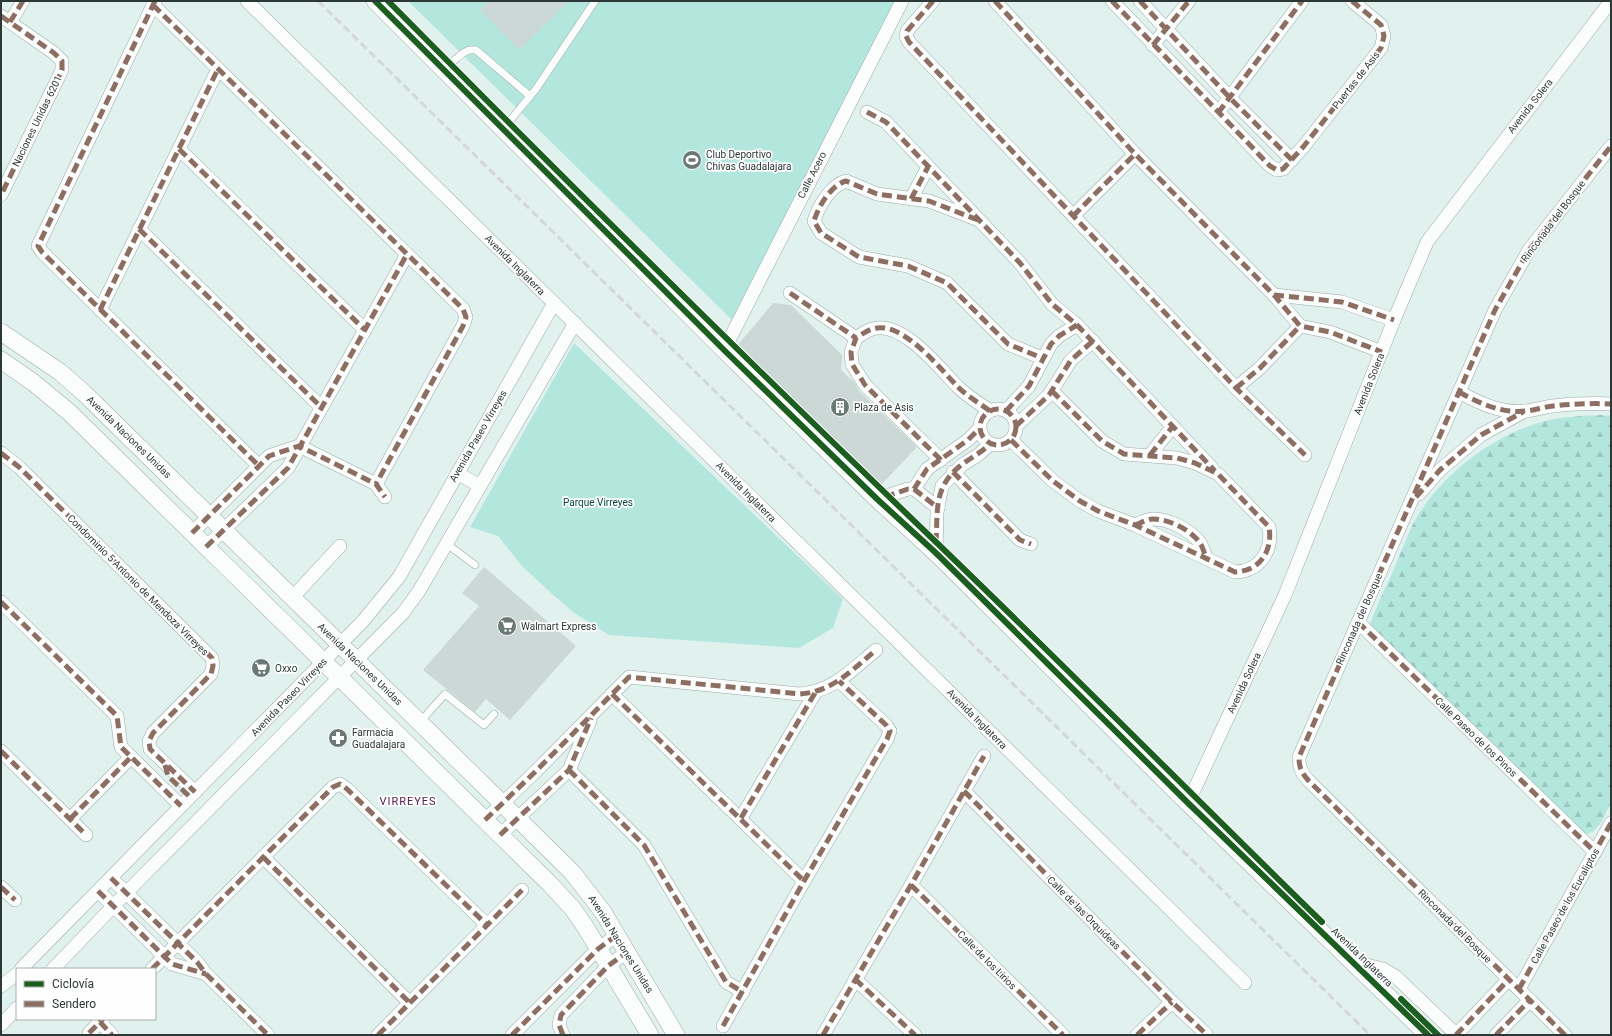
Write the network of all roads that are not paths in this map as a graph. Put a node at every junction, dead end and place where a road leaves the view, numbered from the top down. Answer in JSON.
{"nodes":[{"id":1,"x":23,"y":1,"type":"edge"},
{"id":2,"x":248,"y":1,"type":"edge"},
{"id":3,"x":375,"y":1,"type":"edge"},
{"id":4,"x":595,"y":1,"type":"edge"},
{"id":5,"x":902,"y":1,"type":"edge"},
{"id":6,"x":933,"y":1,"type":"edge"},
{"id":7,"x":995,"y":1,"type":"edge"},
{"id":8,"x":1112,"y":1,"type":"edge"},
{"id":9,"x":1140,"y":1,"type":"edge"},
{"id":10,"x":1189,"y":1,"type":"edge"},
{"id":11,"x":1302,"y":1,"type":"edge"},
{"id":12,"x":1352,"y":1,"type":"edge"},
{"id":13,"x":1611,"y":1,"type":"edge"},
{"id":14,"x":154,"y":3,"type":"edge"},
{"id":15,"x":5,"y":19,"type":"edge"},
{"id":16,"x":1166,"y":30,"type":"junction"},
{"id":17,"x":1154,"y":45,"type":"junction"},
{"id":18,"x":218,"y":69,"type":"junction"},
{"id":19,"x":443,"y":70,"type":"junction"},
{"id":20,"x":530,"y":96,"type":"junction"},
{"id":21,"x":1230,"y":98,"type":"junction"},
{"id":22,"x":867,"y":112,"type":"dead end"},
{"id":23,"x":1218,"y":113,"type":"junction"},
{"id":24,"x":502,"y":129,"type":"junction"},
{"id":25,"x":1611,"y":146,"type":"edge"},
{"id":26,"x":179,"y":149,"type":"junction"},
{"id":27,"x":1135,"y":154,"type":"junction"},
{"id":28,"x":1292,"y":160,"type":"junction"},
{"id":29,"x":928,"y":167,"type":"junction"},
{"id":30,"x":1,"y":195,"type":"edge"},
{"id":31,"x":911,"y":198,"type":"junction"},
{"id":32,"x":1073,"y":216,"type":"junction"},
{"id":33,"x":979,"y":220,"type":"junction"},
{"id":34,"x":140,"y":229,"type":"junction"},
{"id":35,"x":406,"y":256,"type":"junction"},
{"id":36,"x":790,"y":293,"type":"dead end"},
{"id":37,"x":1274,"y":295,"type":"junction"},
{"id":38,"x":554,"y":303,"type":"junction"},
{"id":39,"x":100,"y":310,"type":"junction"},
{"id":40,"x":1394,"y":320,"type":"junction"},
{"id":41,"x":575,"y":323,"type":"junction"},
{"id":42,"x":1077,"y":325,"type":"junction"},
{"id":43,"x":1300,"y":326,"type":"junction"},
{"id":44,"x":364,"y":330,"type":"junction"},
{"id":45,"x":1,"y":332,"type":"edge"},
{"id":46,"x":856,"y":338,"type":"junction"},
{"id":47,"x":1093,"y":341,"type":"junction"},
{"id":48,"x":724,"y":350,"type":"junction"},
{"id":49,"x":1382,"y":352,"type":"junction"},
{"id":50,"x":1042,"y":358,"type":"junction"},
{"id":51,"x":1,"y":360,"type":"edge"},
{"id":52,"x":1236,"y":388,"type":"junction"},
{"id":53,"x":1052,"y":392,"type":"junction"},
{"id":54,"x":1459,"y":392,"type":"junction"},
{"id":55,"x":1611,"y":404,"type":"edge"},
{"id":56,"x":321,"y":407,"type":"junction"},
{"id":57,"x":990,"y":411,"type":"junction"},
{"id":58,"x":1006,"y":411,"type":"junction"},
{"id":59,"x":1525,"y":411,"type":"junction"},
{"id":60,"x":1016,"y":426,"type":"junction"},
{"id":61,"x":1173,"y":426,"type":"junction"},
{"id":62,"x":979,"y":429,"type":"junction"},
{"id":63,"x":1011,"y":440,"type":"junction"},
{"id":64,"x":990,"y":444,"type":"junction"},
{"id":65,"x":299,"y":446,"type":"junction"},
{"id":66,"x":1,"y":453,"type":"edge"},
{"id":67,"x":1305,"y":455,"type":"dead end"},
{"id":68,"x":1150,"y":456,"type":"junction"},
{"id":69,"x":941,"y":460,"type":"junction"},
{"id":70,"x":259,"y":466,"type":"junction"},
{"id":71,"x":953,"y":472,"type":"junction"},
{"id":72,"x":457,"y":473,"type":"junction"},
{"id":73,"x":1218,"y":474,"type":"junction"},
{"id":74,"x":376,"y":484,"type":"junction"},
{"id":75,"x":480,"y":486,"type":"junction"},
{"id":76,"x":914,"y":489,"type":"junction"},
{"id":77,"x":385,"y":497,"type":"dead end"},
{"id":78,"x":877,"y":499,"type":"junction"},
{"id":79,"x":1409,"y":506,"type":"junction"},
{"id":80,"x":938,"y":508,"type":"junction"},
{"id":81,"x":209,"y":516,"type":"junction"},
{"id":82,"x":223,"y":530,"type":"junction"},
{"id":83,"x":192,"y":533,"type":"junction"},
{"id":84,"x":447,"y":544,"type":"junction"},
{"id":85,"x":1031,"y":544,"type":"dead end"},
{"id":86,"x":340,"y":546,"type":"dead end"},
{"id":87,"x":206,"y":547,"type":"junction"},
{"id":88,"x":936,"y":553,"type":"junction"},
{"id":89,"x":475,"y":565,"type":"dead end"},
{"id":90,"x":292,"y":598,"type":"junction"},
{"id":91,"x":1,"y":602,"type":"edge"},
{"id":92,"x":1358,"y":622,"type":"junction"},
{"id":93,"x":340,"y":644,"type":"junction"},
{"id":94,"x":876,"y":650,"type":"dead end"},
{"id":95,"x":323,"y":661,"type":"junction"},
{"id":96,"x":357,"y":661,"type":"junction"},
{"id":97,"x":340,"y":678,"type":"junction"},
{"id":98,"x":839,"y":681,"type":"junction"},
{"id":99,"x":815,"y":693,"type":"junction"},
{"id":100,"x":612,"y":694,"type":"junction"},
{"id":101,"x":593,"y":713,"type":"junction"},
{"id":102,"x":494,"y":714,"type":"dead end"},
{"id":103,"x":420,"y":722,"type":"junction"},
{"id":104,"x":1,"y":751,"type":"edge"},
{"id":105,"x":984,"y":756,"type":"dead end"},
{"id":106,"x":131,"y":757,"type":"junction"},
{"id":107,"x":569,"y":770,"type":"junction"},
{"id":108,"x":964,"y":791,"type":"junction"},
{"id":109,"x":193,"y":795,"type":"junction"},
{"id":110,"x":1188,"y":803,"type":"junction"},
{"id":111,"x":502,"y":804,"type":"junction"},
{"id":112,"x":181,"y":806,"type":"junction"},
{"id":113,"x":740,"y":818,"type":"junction"},
{"id":114,"x":70,"y":819,"type":"junction"},
{"id":115,"x":517,"y":819,"type":"junction"},
{"id":116,"x":485,"y":820,"type":"junction"},
{"id":117,"x":1611,"y":823,"type":"edge"},
{"id":118,"x":86,"y":835,"type":"dead end"},
{"id":119,"x":500,"y":835,"type":"junction"},
{"id":120,"x":1595,"y":852,"type":"junction"},
{"id":121,"x":263,"y":856,"type":"junction"},
{"id":122,"x":111,"y":878,"type":"junction"},
{"id":123,"x":804,"y":881,"type":"junction"},
{"id":124,"x":912,"y":885,"type":"junction"},
{"id":125,"x":1,"y":887,"type":"edge"},
{"id":126,"x":522,"y":890,"type":"dead end"},
{"id":127,"x":98,"y":891,"type":"junction"},
{"id":128,"x":126,"y":893,"type":"junction"},
{"id":129,"x":15,"y":900,"type":"dead end"},
{"id":130,"x":113,"y":906,"type":"junction"},
{"id":131,"x":486,"y":925,"type":"junction"},
{"id":132,"x":617,"y":934,"type":"junction"},
{"id":133,"x":177,"y":943,"type":"junction"},
{"id":134,"x":598,"y":949,"type":"junction"},
{"id":135,"x":627,"y":952,"type":"junction"},
{"id":136,"x":164,"y":957,"type":"junction"},
{"id":137,"x":1352,"y":961,"type":"junction"},
{"id":138,"x":608,"y":966,"type":"junction"},
{"id":139,"x":23,"y":968,"type":"edge"},
{"id":140,"x":55,"y":968,"type":"edge"},
{"id":141,"x":153,"y":968,"type":"edge"},
{"id":142,"x":206,"y":974,"type":"junction"},
{"id":143,"x":16,"y":975,"type":"edge"},
{"id":144,"x":855,"y":979,"type":"junction"},
{"id":145,"x":1509,"y":980,"type":"junction"},
{"id":146,"x":1245,"y":983,"type":"dead end"},
{"id":147,"x":1,"y":986,"type":"edge"},
{"id":148,"x":1519,"y":989,"type":"junction"},
{"id":149,"x":743,"y":992,"type":"junction"},
{"id":150,"x":1530,"y":1000,"type":"junction"},
{"id":151,"x":1172,"y":1002,"type":"junction"},
{"id":152,"x":410,"y":1003,"type":"junction"},
{"id":153,"x":16,"y":1009,"type":"edge"},
{"id":154,"x":102,"y":1021,"type":"edge"},
{"id":155,"x":1,"y":1025,"type":"edge"},
{"id":156,"x":723,"y":1026,"type":"dead end"},
{"id":157,"x":89,"y":1033,"type":"dead end"},
{"id":158,"x":1206,"y":1034,"type":"dead end"},
{"id":159,"x":112,"y":1035,"type":"edge"},
{"id":160,"x":268,"y":1035,"type":"edge"},
{"id":161,"x":378,"y":1035,"type":"edge"},
{"id":162,"x":512,"y":1035,"type":"edge"},
{"id":163,"x":563,"y":1035,"type":"edge"},
{"id":164,"x":650,"y":1035,"type":"edge"},
{"id":165,"x":676,"y":1035,"type":"edge"},
{"id":166,"x":822,"y":1035,"type":"edge"},
{"id":167,"x":915,"y":1035,"type":"edge"},
{"id":168,"x":1063,"y":1035,"type":"edge"},
{"id":169,"x":1137,"y":1035,"type":"edge"},
{"id":170,"x":1428,"y":1035,"type":"edge"},
{"id":171,"x":1457,"y":1035,"type":"edge"},
{"id":172,"x":1496,"y":1035,"type":"edge"},
{"id":173,"x":1565,"y":1035,"type":"edge"}],
"edges":[{"from":1,"to":15,"type":"street","name":"Naciones Unidas 6201"},
{"from":2,"to":38,"type":"street","name":"Avenida Inglaterra"},
{"from":3,"to":19,"type":"street","name":"Avenida Inglaterra"},
{"from":4,"to":20,"type":"lane"},
{"from":5,"to":48,"type":"street","name":"Calle Acero"},
{"from":6,"to":32,"type":"street"},
{"from":7,"to":27,"type":"street"},
{"from":8,"to":17,"type":"street","name":"Puertas de Asis"},
{"from":9,"to":16,"type":"street"},
{"from":10,"to":16,"type":"street"},
{"from":11,"to":21,"type":"street"},
{"from":12,"to":28,"type":"street","name":"Puertas de Asis"},
{"from":13,"to":40,"type":"street","name":"Avenida Solera"},
{"from":14,"to":18,"type":"street"},
{"from":14,"to":39,"type":"street"},
{"from":15,"to":30,"type":"street","name":"Naciones Unidas 6201"},
{"from":16,"to":17,"type":"street"},
{"from":16,"to":21,"type":"street"},
{"from":17,"to":23,"type":"street","name":"Puertas de Asis"},
{"from":18,"to":26,"type":"street"},
{"from":18,"to":35,"type":"street"},
{"from":19,"to":20,"type":"lane"},
{"from":19,"to":24,"type":"street","name":"Avenida Inglaterra"},
{"from":20,"to":24,"type":"lane"},
{"from":21,"to":23,"type":"street"},
{"from":21,"to":28,"type":"street"},
{"from":22,"to":29,"type":"street"},
{"from":23,"to":28,"type":"street","name":"Puertas de Asis"},
{"from":24,"to":48,"type":"street","name":"Avenida Inglaterra"},
{"from":25,"to":54,"type":"street","name":"Rinconada del Bosque"},
{"from":26,"to":34,"type":"street"},
{"from":26,"to":44,"type":"street"},
{"from":27,"to":32,"type":"street"},
{"from":27,"to":37,"type":"street"},
{"from":29,"to":31,"type":"street"},
{"from":29,"to":33,"type":"street"},
{"from":31,"to":33,"type":"street"},
{"from":31,"to":50,"type":"street"},
{"from":32,"to":52,"type":"street"},
{"from":33,"to":42,"type":"street"},
{"from":34,"to":39,"type":"street"},
{"from":34,"to":56,"type":"street"},
{"from":35,"to":44,"type":"street"},
{"from":35,"to":74,"type":"street"},
{"from":36,"to":46,"type":"street"},
{"from":37,"to":40,"type":"street"},
{"from":37,"to":43,"type":"street"},
{"from":38,"to":41,"type":"street","name":"Avenida Inglaterra"},
{"from":38,"to":72,"type":"street","name":"Avenida Paseo Virreyes"},
{"from":39,"to":70,"type":"street"},
{"from":40,"to":49,"type":"street","name":"Avenida Solera"},
{"from":41,"to":75,"type":"street"},
{"from":41,"to":146,"type":"street","name":"Avenida Inglaterra"},
{"from":42,"to":47,"type":"street"},
{"from":42,"to":50,"type":"street"},
{"from":43,"to":49,"type":"street"},
{"from":43,"to":52,"type":"street"},
{"from":44,"to":56,"type":"street"},
{"from":45,"to":81,"type":"street","name":"Avenida Naciones Unidas"},
{"from":46,"to":57,"type":"street"},
{"from":46,"to":69,"type":"street"},
{"from":47,"to":53,"type":"street"},
{"from":47,"to":61,"type":"street"},
{"from":48,"to":78,"type":"street","name":"Avenida Inglaterra"},
{"from":49,"to":110,"type":"street","name":"Avenida Solera"},
{"from":50,"to":58,"type":"street"},
{"from":51,"to":83,"type":"street"},
{"from":52,"to":67,"type":"street"},
{"from":53,"to":60,"type":"street"},
{"from":53,"to":68,"type":"street"},
{"from":54,"to":59,"type":"street"},
{"from":54,"to":79,"type":"street","name":"Rinconada del Bosque"},
{"from":55,"to":59,"type":"street"},
{"from":56,"to":65,"type":"street"},
{"from":57,"to":58,"type":"street"},
{"from":57,"to":62,"type":"street"},
{"from":58,"to":60,"type":"street"},
{"from":59,"to":79,"type":"street"},
{"from":60,"to":63,"type":"street"},
{"from":61,"to":68,"type":"street"},
{"from":61,"to":73,"type":"street"},
{"from":62,"to":64,"type":"street"},
{"from":62,"to":69,"type":"street"},
{"from":63,"to":64,"type":"street"},
{"from":63,"to":73,"type":"street"},
{"from":64,"to":71,"type":"street"},
{"from":65,"to":70,"type":"street"},
{"from":65,"to":74,"type":"street"},
{"from":65,"to":82,"type":"street"},
{"from":66,"to":109,"type":"street","name":"Condominio 5 Antonio de Mendoza Virreyes"},
{"from":68,"to":73,"type":"street"},
{"from":69,"to":76,"type":"street"},
{"from":70,"to":81,"type":"street"},
{"from":71,"to":80,"type":"street"},
{"from":71,"to":85,"type":"street"},
{"from":72,"to":75,"type":"street"},
{"from":72,"to":93,"type":"street","name":"Avenida Paseo Virreyes"},
{"from":74,"to":77,"type":"street"},
{"from":75,"to":84,"type":"street"},
{"from":76,"to":78,"type":"street"},
{"from":76,"to":80,"type":"street"},
{"from":78,"to":88,"type":"street","name":"Avenida Inglaterra"},
{"from":79,"to":92,"type":"street","name":"Rinconada del Bosque"},
{"from":80,"to":88,"type":"street"},
{"from":81,"to":82,"type":"street","name":"Avenida Naciones Unidas"},
{"from":81,"to":83,"type":"street"},
{"from":82,"to":87,"type":"street"},
{"from":82,"to":90,"type":"street","name":"Avenida Naciones Unidas"},
{"from":83,"to":87,"type":"street"},
{"from":84,"to":89,"type":"lane"},
{"from":84,"to":96,"type":"street"},
{"from":86,"to":90,"type":"street"},
{"from":87,"to":95,"type":"street"},
{"from":88,"to":110,"type":"street","name":"Avenida Inglaterra"},
{"from":90,"to":93,"type":"street","name":"Avenida Naciones Unidas"},
{"from":91,"to":106,"type":"street"},
{"from":92,"to":120,"type":"street","name":"Calle Paseo de los Pinos"},
{"from":92,"to":145,"type":"street","name":"Rinconada del Bosque"},
{"from":93,"to":95,"type":"street","name":"Avenida Paseo Virreyes"},
{"from":93,"to":96,"type":"street","name":"Avenida Naciones Unidas"},
{"from":94,"to":98,"type":"street"},
{"from":95,"to":97,"type":"street"},
{"from":95,"to":109,"type":"street","name":"Avenida Paseo Virreyes"},
{"from":96,"to":97,"type":"street"},
{"from":96,"to":103,"type":"street","name":"Avenida Naciones Unidas"},
{"from":97,"to":116,"type":"street"},
{"from":97,"to":128,"type":"street"},
{"from":98,"to":99,"type":"street"},
{"from":98,"to":123,"type":"street"},
{"from":99,"to":100,"type":"street"},
{"from":99,"to":113,"type":"street"},
{"from":100,"to":101,"type":"street"},
{"from":100,"to":113,"type":"street"},
{"from":101,"to":107,"type":"street"},
{"from":101,"to":111,"type":"street"},
{"from":102,"to":103,"type":"lane"},
{"from":103,"to":111,"type":"street","name":"Avenida Naciones Unidas"},
{"from":104,"to":114,"type":"street"},
{"from":105,"to":108,"type":"street"},
{"from":106,"to":112,"type":"street"},
{"from":106,"to":114,"type":"street"},
{"from":107,"to":115,"type":"street"},
{"from":107,"to":149,"type":"street"},
{"from":108,"to":124,"type":"street"},
{"from":108,"to":151,"type":"street","name":"Calle de las Orquídeas"},
{"from":109,"to":112,"type":"street","name":"Avenida Paseo Virreyes"},
{"from":110,"to":137,"type":"street","name":"Avenida Inglaterra"},
{"from":111,"to":115,"type":"street","name":"Avenida Naciones Unidas"},
{"from":111,"to":116,"type":"street"},
{"from":112,"to":122,"type":"street","name":"Avenida Paseo Virreyes"},
{"from":113,"to":123,"type":"street"},
{"from":114,"to":118,"type":"street"},
{"from":115,"to":119,"type":"street"},
{"from":115,"to":132,"type":"street","name":"Avenida Naciones Unidas"},
{"from":116,"to":119,"type":"street"},
{"from":117,"to":120,"type":"street","name":"Calle Paseo de los Eucaliptos"},
{"from":119,"to":134,"type":"street"},
{"from":120,"to":148,"type":"street","name":"Calle Paseo de los Eucaliptos"},
{"from":121,"to":131,"type":"street"},
{"from":121,"to":133,"type":"street"},
{"from":121,"to":152,"type":"street"},
{"from":122,"to":127,"type":"street","name":"Avenida Paseo Virreyes"},
{"from":122,"to":128,"type":"street"},
{"from":123,"to":149,"type":"street"},
{"from":124,"to":144,"type":"street"},
{"from":124,"to":168,"type":"street","name":"Calle de los Lirios"},
{"from":125,"to":129,"type":"street"},
{"from":126,"to":131,"type":"street"},
{"from":127,"to":130,"type":"street"},
{"from":127,"to":139,"type":"street","name":"Avenida Paseo Virreyes"},
{"from":128,"to":130,"type":"street"},
{"from":128,"to":133,"type":"street"},
{"from":130,"to":136,"type":"street"},
{"from":130,"to":140,"type":"street"},
{"from":131,"to":152,"type":"street"},
{"from":132,"to":134,"type":"street"},
{"from":132,"to":135,"type":"street","name":"Avenida Naciones Unidas"},
{"from":133,"to":136,"type":"street"},
{"from":133,"to":142,"type":"street"},
{"from":134,"to":138,"type":"street"},
{"from":134,"to":162,"type":"street"},
{"from":135,"to":138,"type":"street"},
{"from":135,"to":165,"type":"street","name":"Avenida Naciones Unidas"},
{"from":136,"to":141,"type":"street"},
{"from":136,"to":142,"type":"street"},
{"from":137,"to":170,"type":"street","name":"Avenida Inglaterra"},
{"from":137,"to":171,"type":"street"},
{"from":138,"to":163,"type":"street"},
{"from":138,"to":164,"type":"street"},
{"from":142,"to":160,"type":"street"},
{"from":143,"to":147,"type":"street"},
{"from":144,"to":166,"type":"street"},
{"from":144,"to":167,"type":"street"},
{"from":145,"to":148,"type":"street","name":"Rinconada del Bosque"},
{"from":145,"to":171,"type":"street"},
{"from":148,"to":150,"type":"street","name":"Rinconada del Bosque"},
{"from":149,"to":156,"type":"street"},
{"from":150,"to":172,"type":"street"},
{"from":150,"to":173,"type":"street","name":"Rinconada del Bosque"},
{"from":151,"to":158,"type":"street","name":"Calle de las Orquídeas"},
{"from":151,"to":169,"type":"street"},
{"from":152,"to":161,"type":"street"},
{"from":153,"to":155,"type":"street"},
{"from":154,"to":157,"type":"street"},
{"from":154,"to":159,"type":"street"}]}
